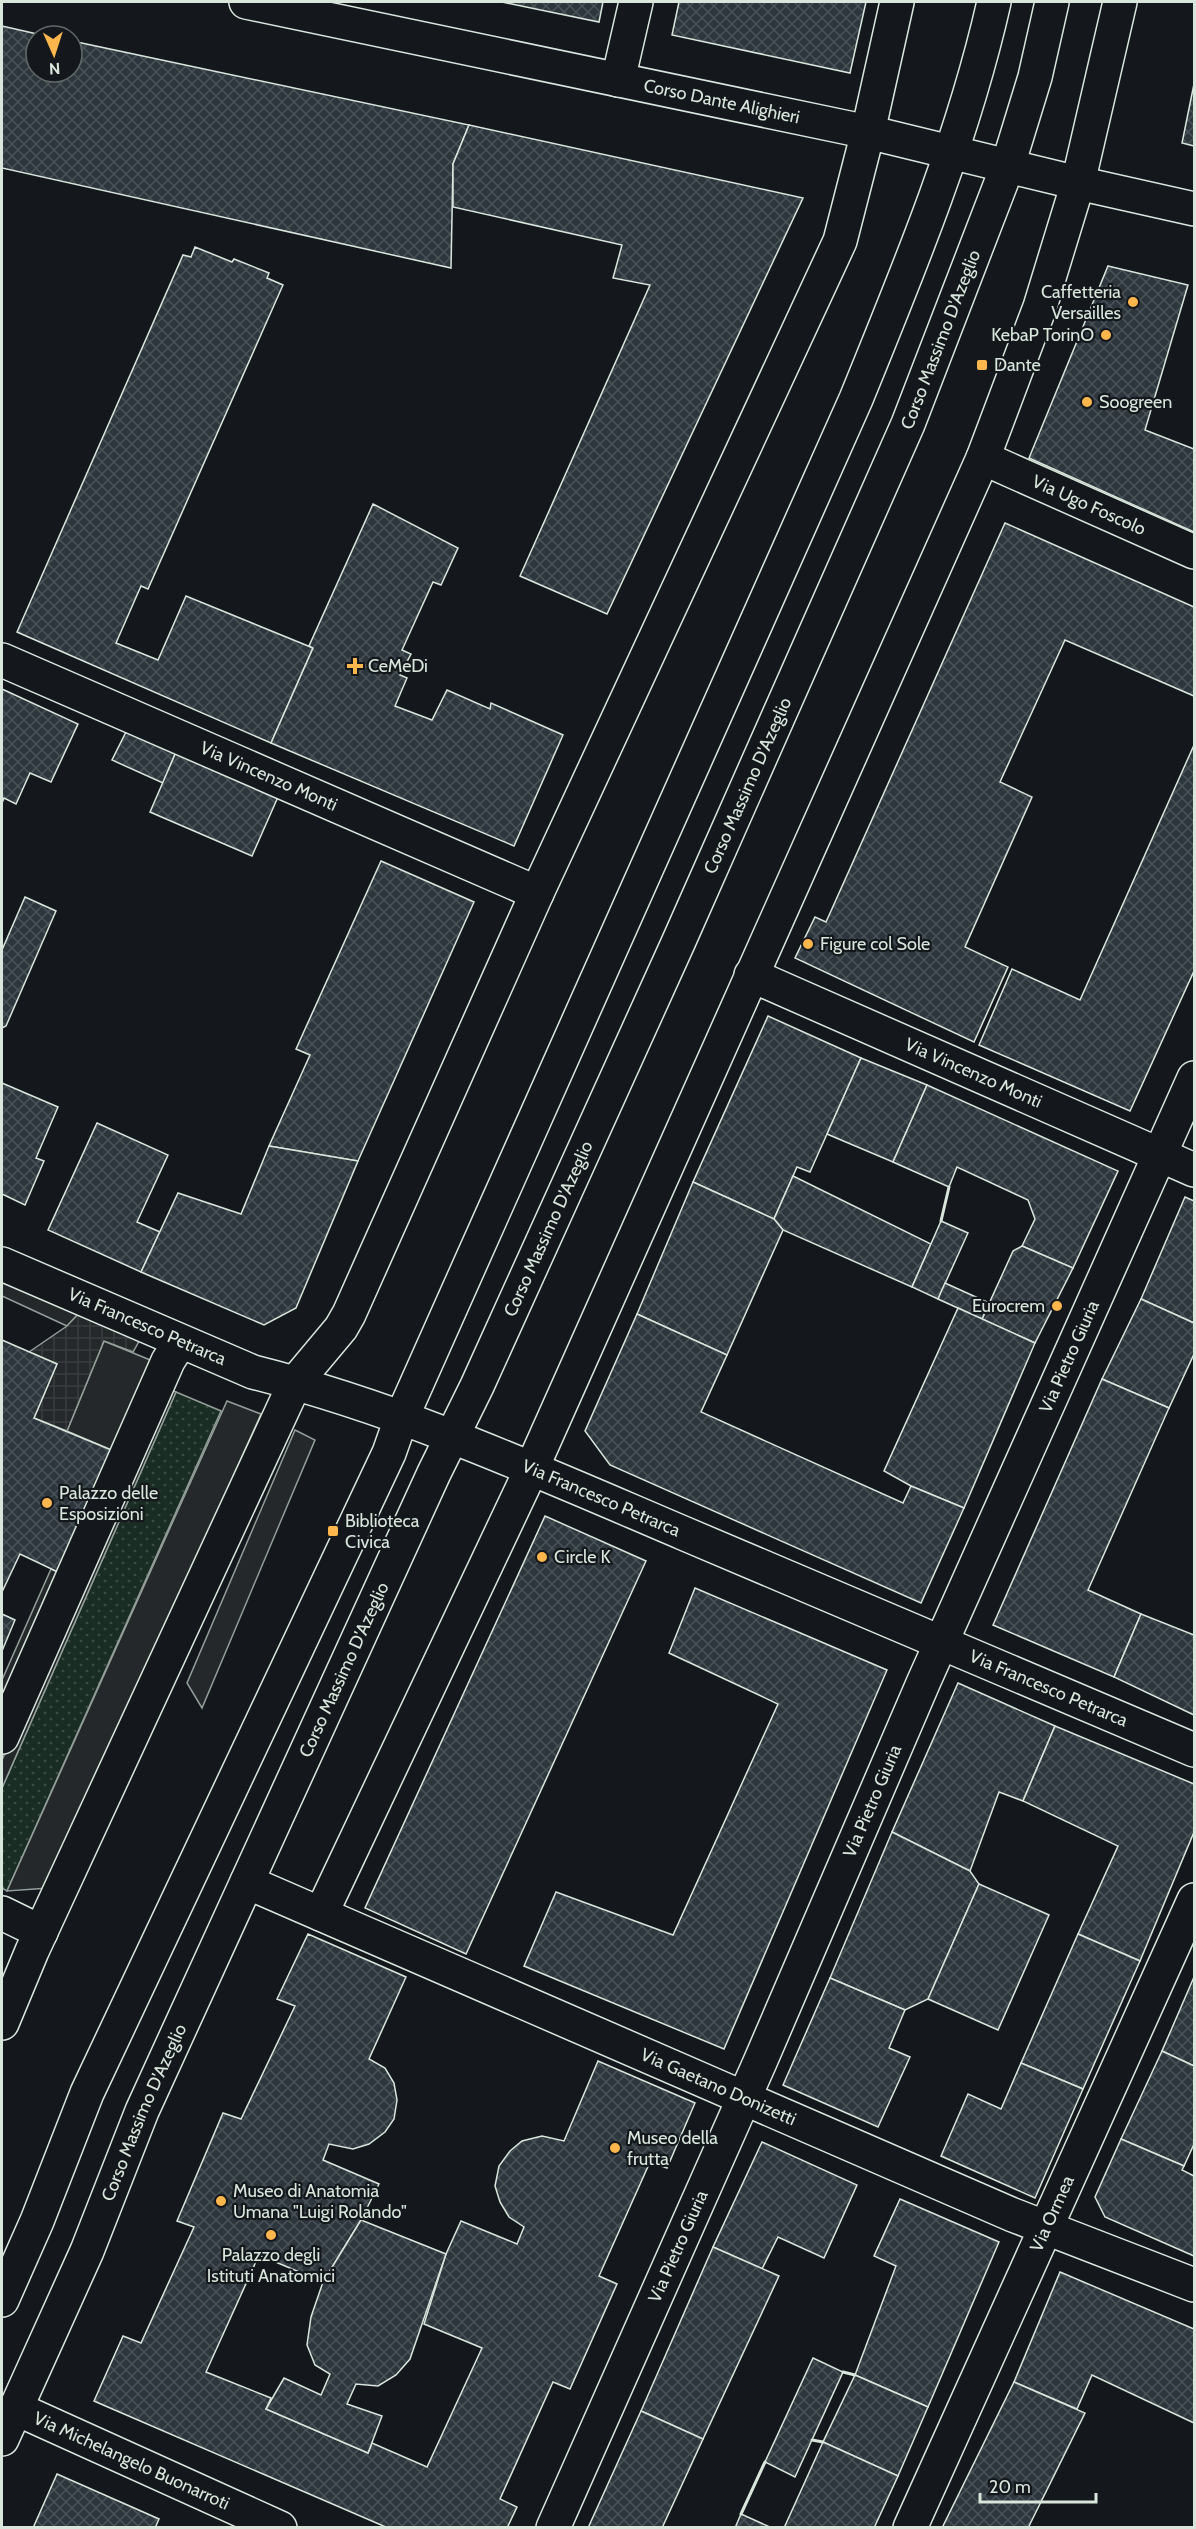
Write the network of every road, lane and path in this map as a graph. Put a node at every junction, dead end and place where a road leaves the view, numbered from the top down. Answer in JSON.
{"nodes":[{"id":1,"x":246,"y":2,"type":"edge"},
{"id":2,"x":636,"y":2,"type":"edge"},
{"id":3,"x":897,"y":2,"type":"edge"},
{"id":4,"x":994,"y":2,"type":"edge"},
{"id":5,"x":1052,"y":2,"type":"edge"},
{"id":6,"x":1120,"y":2,"type":"edge"},
{"id":7,"x":618,"y":80,"type":"junction"},
{"id":8,"x":868,"y":132,"type":"junction"},
{"id":9,"x":952,"y":152,"type":"junction"},
{"id":10,"x":1008,"y":165,"type":"junction"},
{"id":11,"x":1078,"y":183,"type":"junction"},
{"id":12,"x":1194,"y":209,"type":"edge"},
{"id":13,"x":983,"y":458,"type":"junction"},
{"id":14,"x":1194,"y":552,"type":"edge"},
{"id":15,"x":2,"y":660,"type":"edge"},
{"id":16,"x":537,"y":893,"type":"junction"},
{"id":17,"x":752,"y":975,"type":"junction"},
{"id":18,"x":1194,"y":1078,"type":"edge"},
{"id":19,"x":1161,"y":1155,"type":"junction"},
{"id":20,"x":1194,"y":1170,"type":"edge"},
{"id":21,"x":2,"y":1264,"type":"edge"},
{"id":22,"x":180,"y":1342,"type":"junction"},
{"id":23,"x":295,"y":1383,"type":"junction"},
{"id":24,"x":401,"y":1419,"type":"junction"},
{"id":25,"x":452,"y":1437,"type":"junction"},
{"id":26,"x":531,"y":1470,"type":"junction"},
{"id":27,"x":942,"y":1642,"type":"junction"},
{"id":28,"x":2,"y":1737,"type":"edge"},
{"id":29,"x":1194,"y":1750,"type":"edge"},
{"id":30,"x":247,"y":1882,"type":"junction"},
{"id":31,"x":1194,"y":1900,"type":"edge"},
{"id":32,"x":2,"y":1913,"type":"edge"},
{"id":33,"x":321,"y":1914,"type":"junction"},
{"id":34,"x":41,"y":1932,"type":"junction"},
{"id":35,"x":2,"y":2023,"type":"edge"},
{"id":36,"x":744,"y":2100,"type":"junction"},
{"id":37,"x":1046,"y":2228,"type":"junction"},
{"id":38,"x":1194,"y":2285,"type":"edge"},
{"id":39,"x":2,"y":2300,"type":"edge"},
{"id":40,"x":15,"y":2408,"type":"junction"},
{"id":41,"x":2,"y":2439,"type":"edge"},
{"id":42,"x":280,"y":2528,"type":"edge"},
{"id":43,"x":553,"y":2528,"type":"edge"},
{"id":44,"x":910,"y":2528,"type":"edge"}],
"edges":[{"from":1,"to":7,"type":"street","name":"Corso Dante Alighieri"},
{"from":2,"to":7,"type":"street"},
{"from":3,"to":8,"type":"street"},
{"from":4,"to":9,"type":"street"},
{"from":5,"to":10,"type":"street","name":"Corso Massimo D'Azeglio"},
{"from":6,"to":11,"type":"street"},
{"from":7,"to":8,"type":"street","name":"Corso Dante Alighieri"},
{"from":8,"to":9,"type":"street","name":"Corso Dante Alighieri"},
{"from":8,"to":16,"type":"street"},
{"from":9,"to":10,"type":"street","name":"Corso Dante Alighieri"},
{"from":9,"to":24,"type":"street"},
{"from":10,"to":11,"type":"street","name":"Corso Dante Alighieri"},
{"from":10,"to":25,"type":"street","name":"Corso Massimo D'Azeglio"},
{"from":11,"to":12,"type":"street","name":"Corso Dante Alighieri"},
{"from":11,"to":13,"type":"street"},
{"from":13,"to":14,"type":"street","name":"Via Ugo Foscolo"},
{"from":13,"to":17,"type":"street"},
{"from":15,"to":16,"type":"street","name":"Via Vincenzo Monti"},
{"from":16,"to":23,"type":"street"},
{"from":17,"to":19,"type":"street","name":"Via Vincenzo Monti"},
{"from":17,"to":26,"type":"street"},
{"from":18,"to":19,"type":"street","name":"Via Pietro Giuria"},
{"from":19,"to":20,"type":"street","name":"Via Vincenzo Monti"},
{"from":19,"to":27,"type":"street","name":"Via Pietro Giuria"},
{"from":21,"to":22,"type":"street","name":"Via Francesco Petrarca"},
{"from":22,"to":23,"type":"street","name":"Via Francesco Petrarca"},
{"from":22,"to":28,"type":"street"},
{"from":23,"to":24,"type":"street","name":"Via Francesco Petrarca"},
{"from":23,"to":34,"type":"street"},
{"from":24,"to":25,"type":"street","name":"Via Francesco Petrarca"},
{"from":24,"to":39,"type":"street"},
{"from":25,"to":26,"type":"street","name":"Via Francesco Petrarca"},
{"from":25,"to":30,"type":"street","name":"Corso Massimo D'Azeglio"},
{"from":26,"to":27,"type":"street","name":"Via Francesco Petrarca"},
{"from":26,"to":33,"type":"street"},
{"from":27,"to":29,"type":"street","name":"Via Francesco Petrarca"},
{"from":27,"to":36,"type":"street","name":"Via Pietro Giuria"},
{"from":30,"to":33,"type":"street","name":"Via Gaetano Donizetti"},
{"from":30,"to":40,"type":"street","name":"Corso Massimo D'Azeglio"},
{"from":31,"to":37,"type":"street","name":"Via Ormea"},
{"from":32,"to":34,"type":"street"},
{"from":33,"to":36,"type":"street","name":"Via Gaetano Donizetti"},
{"from":34,"to":35,"type":"street"},
{"from":36,"to":37,"type":"street","name":"Via Gaetano Donizetti"},
{"from":36,"to":43,"type":"street","name":"Via Pietro Giuria"},
{"from":37,"to":38,"type":"street","name":"Via Gaetano Donizetti"},
{"from":37,"to":44,"type":"street","name":"Via Ormea"},
{"from":40,"to":41,"type":"street","name":"Corso Massimo D'Azeglio"},
{"from":40,"to":42,"type":"street","name":"Via Michelangelo Buonarroti"}]}
